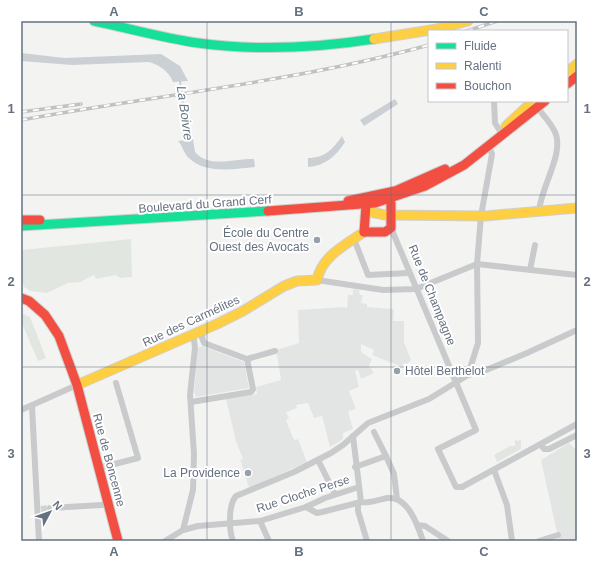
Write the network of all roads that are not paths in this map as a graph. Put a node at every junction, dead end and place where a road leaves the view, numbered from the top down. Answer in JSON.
{"nodes":[{"id":1,"x":94,"y":21,"type":"edge"},
{"id":2,"x":468,"y":21,"type":"edge"},
{"id":3,"x":428,"y":30,"type":"edge"},
{"id":4,"x":431,"y":30,"type":"edge"},
{"id":5,"x":577,"y":64,"type":"edge"},
{"id":6,"x":568,"y":71,"type":"edge"},
{"id":7,"x":577,"y":76,"type":"edge"},
{"id":8,"x":568,"y":83,"type":"edge"},
{"id":9,"x":494,"y":102,"type":"edge"},
{"id":10,"x":535,"y":104,"type":"edge"},
{"id":11,"x":500,"y":131,"type":"junction"},
{"id":12,"x":489,"y":147,"type":"junction"},
{"id":13,"x":389,"y":196,"type":"junction"},
{"id":14,"x":365,"y":205,"type":"junction"},
{"id":15,"x":577,"y":208,"type":"edge"},
{"id":16,"x":539,"y":212,"type":"junction"},
{"id":17,"x":391,"y":214,"type":"junction"},
{"id":18,"x":481,"y":216,"type":"junction"},
{"id":19,"x":21,"y":220,"type":"edge"},
{"id":20,"x":21,"y":226,"type":"edge"},
{"id":21,"x":391,"y":228,"type":"junction"},
{"id":22,"x":364,"y":232,"type":"junction"},
{"id":23,"x":354,"y":239,"type":"junction"},
{"id":24,"x":535,"y":245,"type":"dead end"},
{"id":25,"x":477,"y":264,"type":"junction"},
{"id":26,"x":530,"y":270,"type":"junction"},
{"id":27,"x":409,"y":273,"type":"junction"},
{"id":28,"x":577,"y":275,"type":"edge"},
{"id":29,"x":317,"y":280,"type":"junction"},
{"id":30,"x":416,"y":289,"type":"junction"},
{"id":31,"x":21,"y":298,"type":"edge"},
{"id":32,"x":577,"y":330,"type":"edge"},
{"id":33,"x":203,"y":331,"type":"junction"},
{"id":34,"x":189,"y":336,"type":"junction"},
{"id":35,"x":275,"y":351,"type":"dead end"},
{"id":36,"x":247,"y":359,"type":"junction"},
{"id":37,"x":468,"y":375,"type":"junction"},
{"id":38,"x":116,"y":383,"type":"dead end"},
{"id":39,"x":456,"y":383,"type":"junction"},
{"id":40,"x":77,"y":386,"type":"junction"},
{"id":41,"x":191,"y":402,"type":"junction"},
{"id":42,"x":32,"y":406,"type":"junction"},
{"id":43,"x":21,"y":410,"type":"edge"},
{"id":44,"x":577,"y":424,"type":"edge"},
{"id":45,"x":374,"y":432,"type":"dead end"},
{"id":46,"x":577,"y":435,"type":"edge"},
{"id":47,"x":353,"y":436,"type":"junction"},
{"id":48,"x":542,"y":444,"type":"junction"},
{"id":49,"x":386,"y":456,"type":"junction"},
{"id":50,"x":318,"y":460,"type":"junction"},
{"id":51,"x":355,"y":466,"type":"junction"},
{"id":52,"x":100,"y":468,"type":"junction"},
{"id":53,"x":494,"y":470,"type":"junction"},
{"id":54,"x":359,"y":487,"type":"junction"},
{"id":55,"x":335,"y":494,"type":"junction"},
{"id":56,"x":397,"y":499,"type":"junction"},
{"id":57,"x":360,"y":502,"type":"junction"},
{"id":58,"x":102,"y":505,"type":"dead end"},
{"id":59,"x":306,"y":507,"type":"junction"},
{"id":60,"x":50,"y":508,"type":"tunnel mouth"},
{"id":61,"x":260,"y":521,"type":"junction"},
{"id":62,"x":230,"y":522,"type":"junction"},
{"id":63,"x":417,"y":525,"type":"junction"},
{"id":64,"x":183,"y":530,"type":"junction"},
{"id":65,"x":558,"y":535,"type":"dead end"},
{"id":66,"x":38,"y":541,"type":"edge"},
{"id":67,"x":118,"y":541,"type":"edge"},
{"id":68,"x":165,"y":541,"type":"edge"},
{"id":69,"x":234,"y":541,"type":"edge"},
{"id":70,"x":269,"y":541,"type":"edge"},
{"id":71,"x":367,"y":541,"type":"edge"},
{"id":72,"x":423,"y":541,"type":"edge"},
{"id":73,"x":448,"y":541,"type":"edge"},
{"id":74,"x":512,"y":541,"type":"edge"},
{"id":75,"x":540,"y":541,"type":"edge"}],
"edges":[{"from":1,"to":3,"type":"main road"},
{"from":2,"to":4,"type":"main road"},
{"from":5,"to":6,"type":"main road"},
{"from":7,"to":8,"type":"main road"},
{"from":9,"to":11,"type":"street"},
{"from":10,"to":11,"type":"main road"},
{"from":10,"to":12,"type":"main road"},
{"from":10,"to":16,"type":"street"},
{"from":11,"to":13,"type":"main road"},
{"from":12,"to":13,"type":"main road"},
{"from":12,"to":18,"type":"street"},
{"from":13,"to":14,"type":"main road","name":"Boulevard du Grand Cerf"},
{"from":13,"to":17,"type":"main road","name":"Rue de Champagne"},
{"from":14,"to":17,"type":"main road"},
{"from":14,"to":19,"type":"main road","name":"Boulevard du Grand Cerf"},
{"from":14,"to":20,"type":"main road","name":"Boulevard du Grand Cerf"},
{"from":14,"to":22,"type":"main road"},
{"from":15,"to":16,"type":"main road"},
{"from":16,"to":18,"type":"main road"},
{"from":17,"to":18,"type":"main road"},
{"from":17,"to":21,"type":"main road","name":"Rue de Champagne"},
{"from":18,"to":25,"type":"street"},
{"from":21,"to":22,"type":"main road"},
{"from":21,"to":27,"type":"street","name":"Rue de Champagne"},
{"from":22,"to":23,"type":"main road"},
{"from":23,"to":27,"type":"street"},
{"from":23,"to":29,"type":"main road"},
{"from":24,"to":26,"type":"street"},
{"from":25,"to":26,"type":"street"},
{"from":25,"to":30,"type":"street","name":"Rue des Carmélites"},
{"from":25,"to":37,"type":"street"},
{"from":26,"to":28,"type":"street"},
{"from":27,"to":30,"type":"street","name":"Rue de Champagne"},
{"from":29,"to":30,"type":"street","name":"Rue des Carmélites"},
{"from":29,"to":33,"type":"main road","name":"Rue des Carmélites"},
{"from":30,"to":39,"type":"street","name":"Rue de Champagne"},
{"from":31,"to":40,"type":"main road","name":"Rue de Boncenne"},
{"from":32,"to":37,"type":"street"},
{"from":33,"to":34,"type":"main road","name":"Rue des Carmélites"},
{"from":33,"to":36,"type":"street"},
{"from":34,"to":40,"type":"main road","name":"Rue des Carmélites"},
{"from":34,"to":41,"type":"street"},
{"from":35,"to":36,"type":"street"},
{"from":36,"to":41,"type":"street"},
{"from":37,"to":39,"type":"street"},
{"from":38,"to":52,"type":"street"},
{"from":39,"to":47,"type":"street"},
{"from":39,"to":53,"type":"street","name":"Rue de Champagne"},
{"from":40,"to":42,"type":"street"},
{"from":40,"to":52,"type":"main road","name":"Rue de Boncenne"},
{"from":41,"to":64,"type":"street"},
{"from":42,"to":43,"type":"street"},
{"from":42,"to":66,"type":"street"},
{"from":44,"to":48,"type":"street"},
{"from":45,"to":49,"type":"street"},
{"from":46,"to":48,"type":"street"},
{"from":47,"to":50,"type":"street"},
{"from":47,"to":51,"type":"street"},
{"from":48,"to":53,"type":"street"},
{"from":49,"to":51,"type":"street"},
{"from":49,"to":56,"type":"street"},
{"from":50,"to":55,"type":"street"},
{"from":50,"to":62,"type":"street"},
{"from":51,"to":54,"type":"street"},
{"from":52,"to":67,"type":"main road","name":"Rue de Boncenne"},
{"from":53,"to":74,"type":"street"},
{"from":54,"to":55,"type":"street","name":"Rue Cloche Perse"},
{"from":54,"to":57,"type":"street"},
{"from":55,"to":59,"type":"street","name":"Rue Cloche Perse"},
{"from":56,"to":57,"type":"street"},
{"from":56,"to":63,"type":"street"},
{"from":57,"to":59,"type":"street"},
{"from":57,"to":71,"type":"street"},
{"from":58,"to":60,"type":"street"},
{"from":59,"to":61,"type":"street","name":"Rue Cloche Perse"},
{"from":61,"to":62,"type":"street","name":"Rue Cloche Perse"},
{"from":61,"to":70,"type":"street"},
{"from":62,"to":64,"type":"street","name":"Rue Cloche Perse"},
{"from":62,"to":69,"type":"street"},
{"from":63,"to":72,"type":"street"},
{"from":63,"to":73,"type":"street"},
{"from":64,"to":68,"type":"street","name":"Rue Cloche Perse"},
{"from":65,"to":75,"type":"street"}]}
